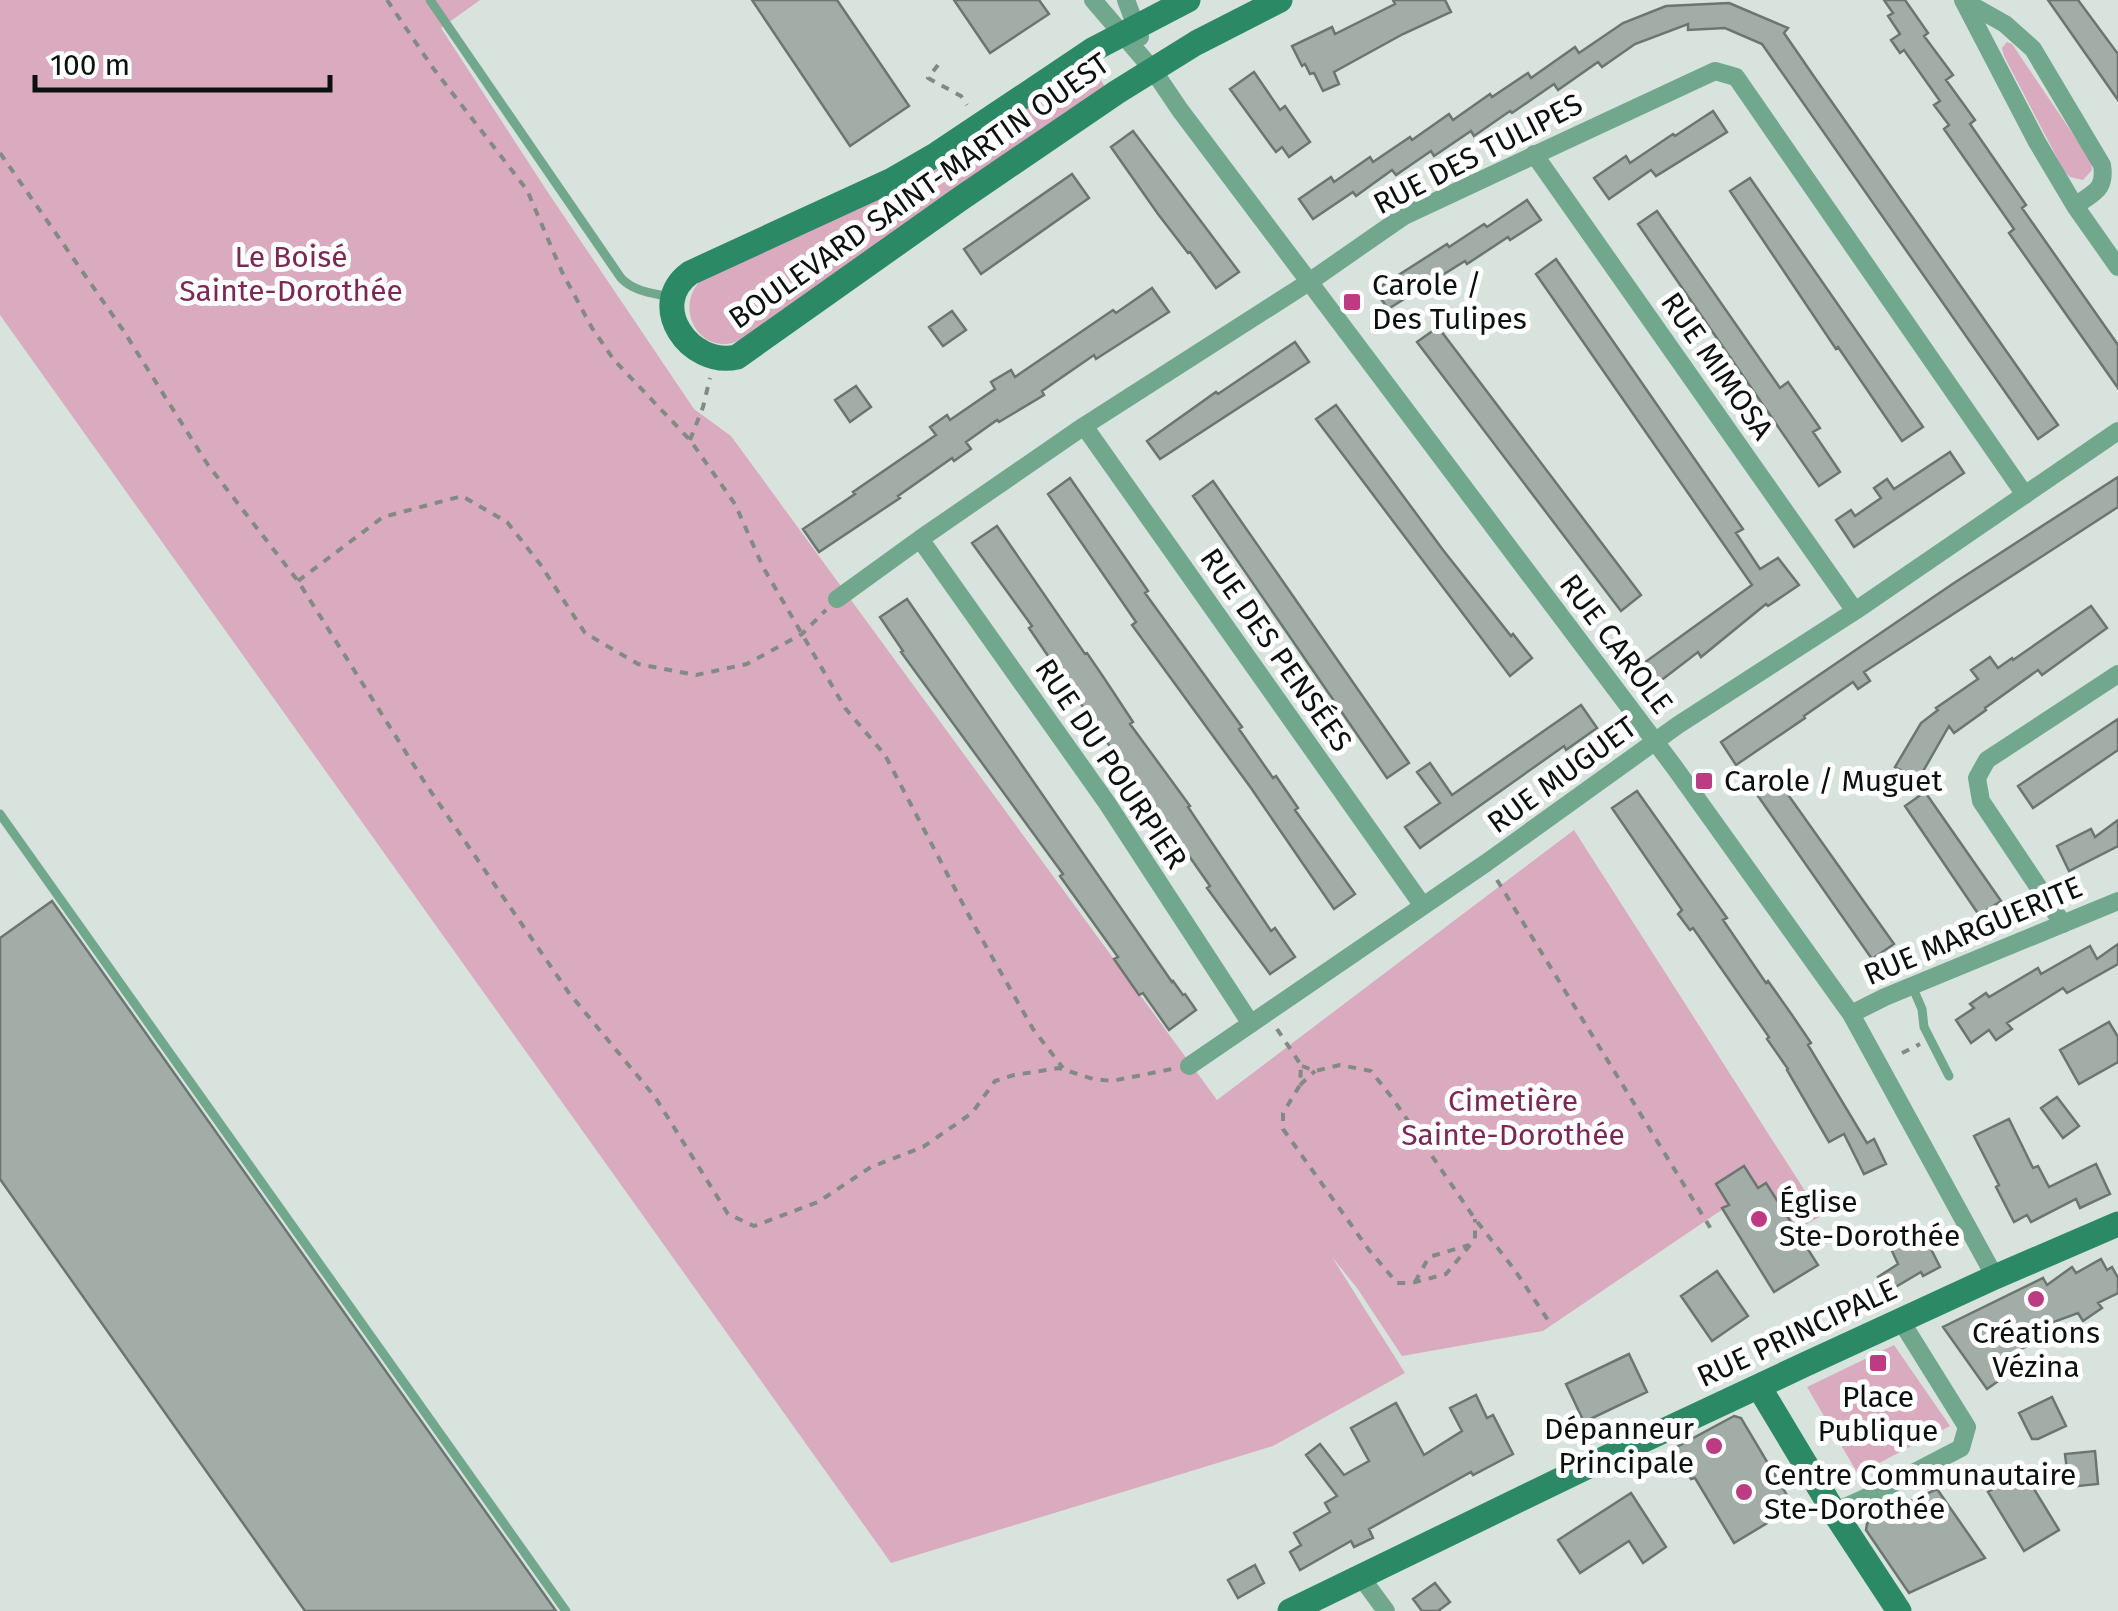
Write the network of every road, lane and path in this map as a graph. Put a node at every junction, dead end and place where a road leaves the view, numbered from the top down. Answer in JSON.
{"nodes":[{"id":1,"x":387,"y":0,"type":"edge"},
{"id":2,"x":430,"y":0,"type":"edge"},
{"id":3,"x":1093,"y":0,"type":"edge"},
{"id":4,"x":1126,"y":0,"type":"edge"},
{"id":5,"x":1188,"y":0,"type":"edge"},
{"id":6,"x":1280,"y":0,"type":"edge"},
{"id":7,"x":1963,"y":0,"type":"edge"},
{"id":8,"x":1129,"y":31,"type":"junction"},
{"id":9,"x":938,"y":65,"type":"dead end"},
{"id":10,"x":1153,"y":70,"type":"junction"},
{"id":11,"x":970,"y":110,"type":"dead end"},
{"id":12,"x":0,"y":153,"type":"edge"},
{"id":13,"x":1534,"y":154,"type":"junction"},
{"id":14,"x":2075,"y":206,"type":"junction"},
{"id":15,"x":2118,"y":267,"type":"edge"},
{"id":16,"x":1309,"y":282,"type":"junction"},
{"id":17,"x":673,"y":298,"type":"junction"},
{"id":18,"x":716,"y":358,"type":"junction"},
{"id":19,"x":1084,"y":426,"type":"junction"},
{"id":20,"x":2118,"y":431,"type":"edge"},
{"id":21,"x":690,"y":440,"type":"junction"},
{"id":22,"x":2025,"y":495,"type":"junction"},
{"id":23,"x":920,"y":538,"type":"junction"},
{"id":24,"x":298,"y":581,"type":"junction"},
{"id":25,"x":837,"y":599,"type":"joint"},
{"id":26,"x":1855,"y":611,"type":"junction"},
{"id":27,"x":802,"y":634,"type":"junction"},
{"id":28,"x":2118,"y":674,"type":"edge"},
{"id":29,"x":1655,"y":742,"type":"junction"},
{"id":30,"x":0,"y":814,"type":"edge"},
{"id":31,"x":1486,"y":863,"type":"junction"},
{"id":32,"x":2118,"y":901,"type":"edge"},
{"id":33,"x":1423,"y":906,"type":"junction"},
{"id":34,"x":2063,"y":924,"type":"junction"},
{"id":35,"x":1912,"y":986,"type":"junction"},
{"id":36,"x":1851,"y":1014,"type":"junction"},
{"id":37,"x":1259,"y":1018,"type":"junction"},
{"id":38,"x":1301,"y":1065,"type":"junction"},
{"id":39,"x":1189,"y":1066,"type":"joint"},
{"id":40,"x":1064,"y":1070,"type":"junction"},
{"id":41,"x":1315,"y":1071,"type":"junction"},
{"id":42,"x":1949,"y":1076,"type":"dead end"},
{"id":43,"x":1300,"y":1085,"type":"junction"},
{"id":44,"x":1475,"y":1219,"type":"junction"},
{"id":45,"x":1711,"y":1229,"type":"dead end"},
{"id":46,"x":2115,"y":1230,"type":"edge"},
{"id":47,"x":1469,"y":1245,"type":"junction"},
{"id":48,"x":1995,"y":1277,"type":"junction"},
{"id":49,"x":1416,"y":1282,"type":"junction"},
{"id":50,"x":1901,"y":1320,"type":"junction"},
{"id":51,"x":1550,"y":1322,"type":"dead end"},
{"id":52,"x":1759,"y":1387,"type":"junction"},
{"id":53,"x":1834,"y":1512,"type":"junction"},
{"id":54,"x":1360,"y":1578,"type":"junction"},
{"id":55,"x":566,"y":1611,"type":"edge"},
{"id":56,"x":1290,"y":1611,"type":"edge"},
{"id":57,"x":1386,"y":1611,"type":"edge"},
{"id":58,"x":1899,"y":1611,"type":"edge"}],
"edges":[{"from":1,"to":21,"type":"path"},
{"from":2,"to":17,"type":"lane"},
{"from":3,"to":8,"type":"street"},
{"from":4,"to":8,"type":"street","name":"RUE CAROLE"},
{"from":5,"to":8,"type":"street","name":"BOULEVARD SAINT-MARTIN OUEST"},
{"from":6,"to":10,"type":"street","name":"BOULEVARD SAINT-MARTIN OUEST"},
{"from":7,"to":14,"type":"street"},
{"from":7,"to":14,"type":"street"},
{"from":8,"to":10,"type":"street","name":"RUE CAROLE"},
{"from":8,"to":17,"type":"street","name":"BOULEVARD SAINT-MARTIN OUEST"},
{"from":9,"to":11,"type":"path"},
{"from":10,"to":16,"type":"street","name":"RUE CAROLE"},
{"from":10,"to":18,"type":"street","name":"BOULEVARD SAINT-MARTIN OUEST"},
{"from":12,"to":24,"type":"path"},
{"from":13,"to":16,"type":"street","name":"RUE DES TULIPES"},
{"from":13,"to":22,"type":"street","name":"RUE DES TULIPES"},
{"from":13,"to":26,"type":"street","name":"RUE MIMOSA"},
{"from":14,"to":15,"type":"street"},
{"from":16,"to":19,"type":"street","name":"RUE DES TULIPES"},
{"from":16,"to":29,"type":"street","name":"RUE CAROLE"},
{"from":17,"to":18,"type":"street","name":"BOULEVARD SAINT-MARTIN OUEST"},
{"from":18,"to":21,"type":"path"},
{"from":19,"to":23,"type":"street","name":"RUE DES TULIPES"},
{"from":19,"to":33,"type":"street","name":"RUE DES PENSÉES"},
{"from":20,"to":22,"type":"street","name":"RUE MUGUET"},
{"from":21,"to":27,"type":"path"},
{"from":22,"to":26,"type":"street","name":"RUE MUGUET"},
{"from":23,"to":25,"type":"street","name":"RUE DES TULIPES"},
{"from":23,"to":37,"type":"street","name":"RUE DU POURPIER"},
{"from":24,"to":27,"type":"path"},
{"from":24,"to":40,"type":"path"},
{"from":25,"to":27,"type":"path"},
{"from":26,"to":29,"type":"street","name":"RUE MUGUET"},
{"from":27,"to":40,"type":"path"},
{"from":28,"to":34,"type":"street"},
{"from":29,"to":31,"type":"street","name":"RUE MUGUET"},
{"from":29,"to":36,"type":"street","name":"RUE CAROLE"},
{"from":30,"to":55,"type":"lane"},
{"from":31,"to":33,"type":"street","name":"RUE MUGUET"},
{"from":31,"to":45,"type":"path"},
{"from":32,"to":34,"type":"street","name":"RUE MARGUERITE"},
{"from":33,"to":37,"type":"street","name":"RUE MUGUET"},
{"from":34,"to":35,"type":"street","name":"RUE MARGUERITE"},
{"from":35,"to":36,"type":"street","name":"RUE MARGUERITE"},
{"from":35,"to":42,"type":"lane"},
{"from":36,"to":48,"type":"street","name":"RUE CAROLE"},
{"from":37,"to":38,"type":"path"},
{"from":37,"to":39,"type":"street","name":"RUE MUGUET"},
{"from":38,"to":41,"type":"path"},
{"from":38,"to":43,"type":"path"},
{"from":39,"to":40,"type":"path"},
{"from":41,"to":43,"type":"path"},
{"from":41,"to":44,"type":"path"},
{"from":43,"to":49,"type":"path"},
{"from":44,"to":47,"type":"path"},
{"from":44,"to":51,"type":"path"},
{"from":46,"to":48,"type":"street","name":"RUE PRINCIPALE"},
{"from":47,"to":49,"type":"path"},
{"from":47,"to":49,"type":"path"},
{"from":48,"to":50,"type":"street","name":"RUE PRINCIPALE"},
{"from":50,"to":52,"type":"street","name":"RUE PRINCIPALE"},
{"from":50,"to":53,"type":"street"},
{"from":52,"to":53,"type":"street"},
{"from":52,"to":54,"type":"street","name":"RUE PRINCIPALE"},
{"from":53,"to":58,"type":"street"},
{"from":54,"to":56,"type":"street","name":"RUE PRINCIPALE"},
{"from":54,"to":57,"type":"street"}]}
